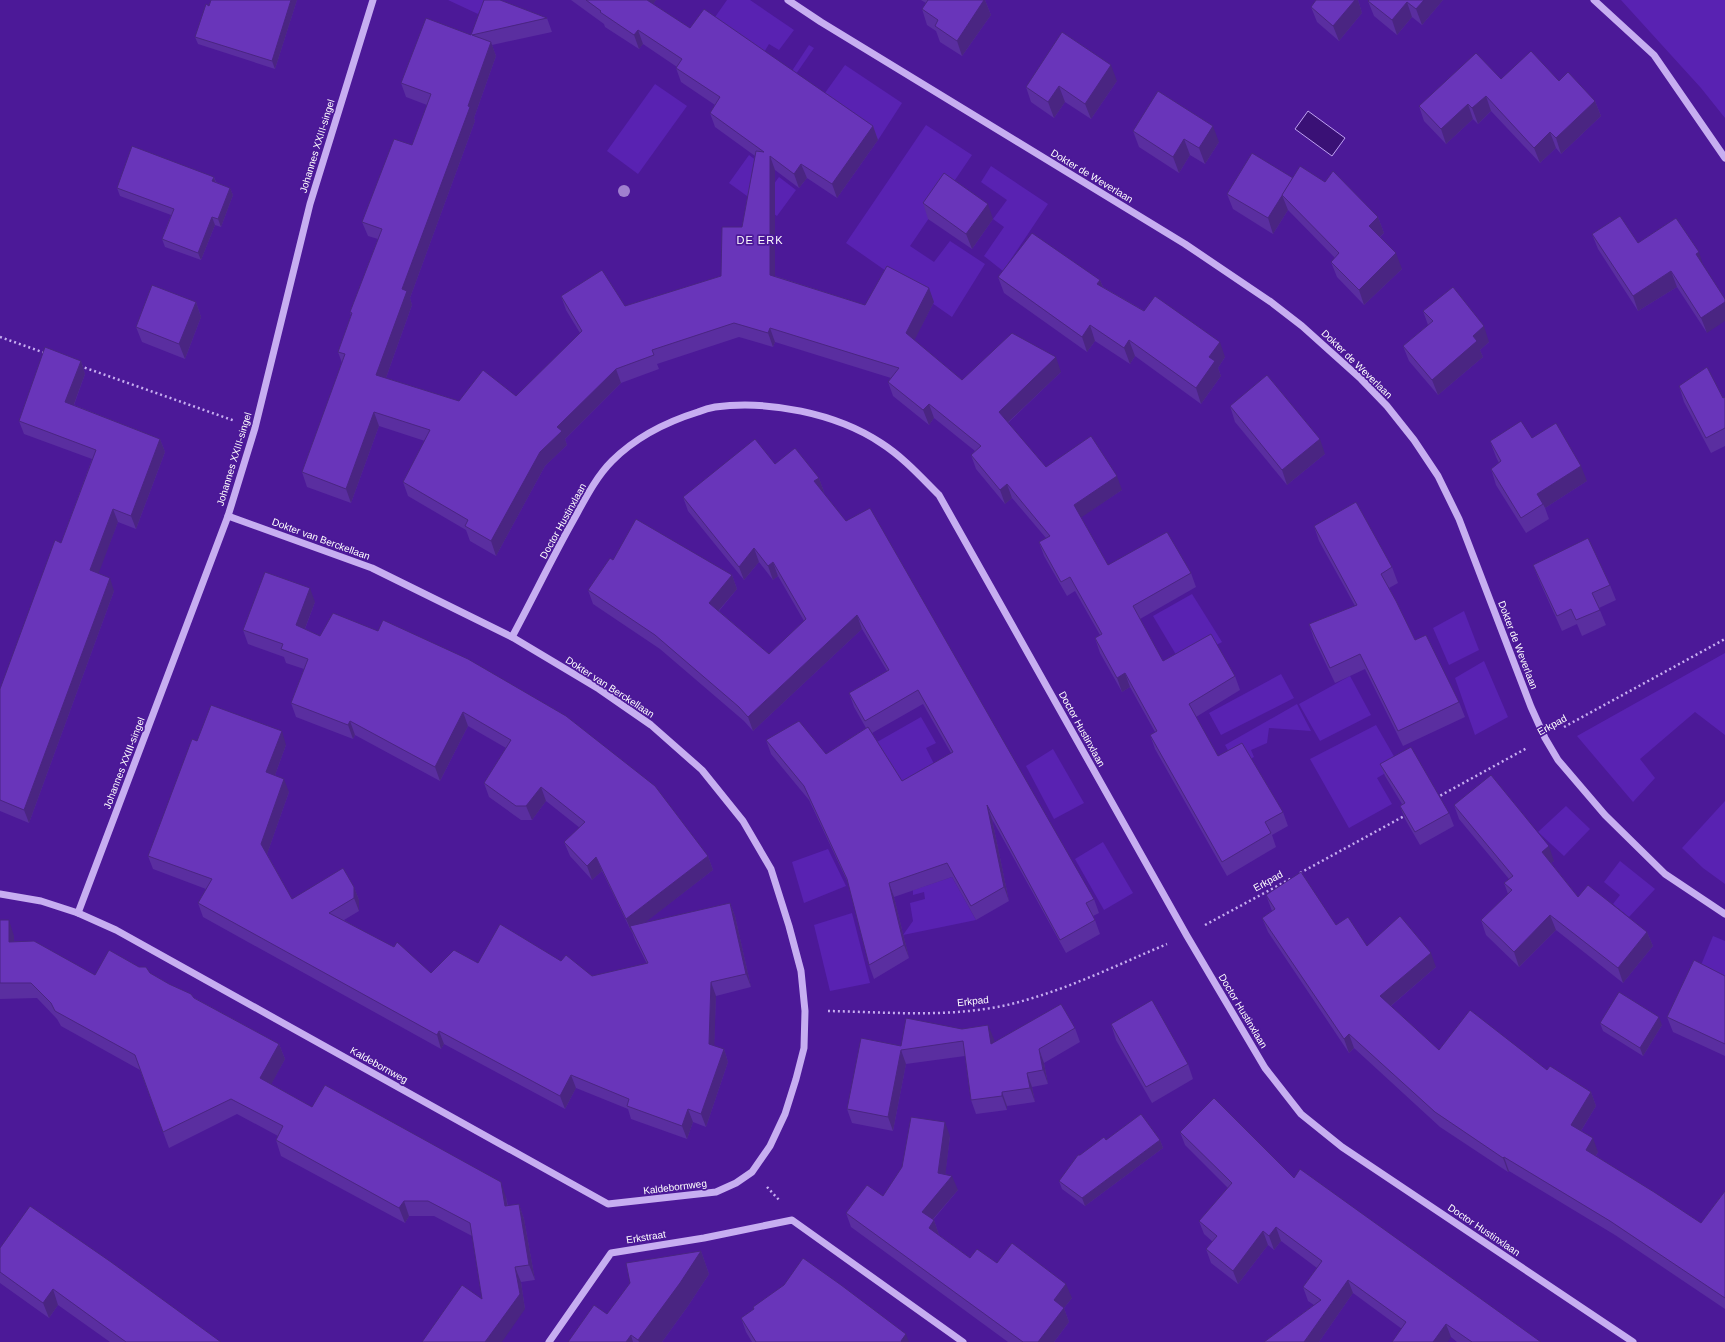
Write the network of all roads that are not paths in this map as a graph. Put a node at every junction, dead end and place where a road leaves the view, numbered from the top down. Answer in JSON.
{"nodes":[{"id":1,"x":373,"y":0,"type":"edge"},
{"id":2,"x":788,"y":0,"type":"edge"},
{"id":3,"x":1594,"y":0,"type":"edge"},
{"id":4,"x":1725,"y":158,"type":"edge"},
{"id":5,"x":228,"y":516,"type":"junction"},
{"id":6,"x":512,"y":637,"type":"junction"},
{"id":7,"x":0,"y":894,"type":"edge"},
{"id":8,"x":78,"y":913,"type":"junction"},
{"id":9,"x":1725,"y":914,"type":"edge"},
{"id":10,"x":752,"y":1172,"type":"joint"},
{"id":11,"x":549,"y":1342,"type":"edge"},
{"id":12,"x":963,"y":1342,"type":"edge"},
{"id":13,"x":1633,"y":1342,"type":"edge"}],
"edges":[{"from":1,"to":5,"type":"street","name":"Johannes XXIII-singel"},
{"from":2,"to":9,"type":"street","name":"Dokter de Weverlaan"},
{"from":3,"to":4,"type":"street"},
{"from":5,"to":6,"type":"street","name":"Dokter van Berckellaan"},
{"from":5,"to":8,"type":"street","name":"Johannes XXIII-singel"},
{"from":6,"to":10,"type":"street","name":"Dokter van Berckellaan"},
{"from":6,"to":13,"type":"street","name":"Doctor Hustinxlaan"},
{"from":7,"to":8,"type":"street","name":"Kaldebornweg"},
{"from":8,"to":10,"type":"street","name":"Kaldebornweg"},
{"from":11,"to":12,"type":"street","name":"Erkstraat"}]}
